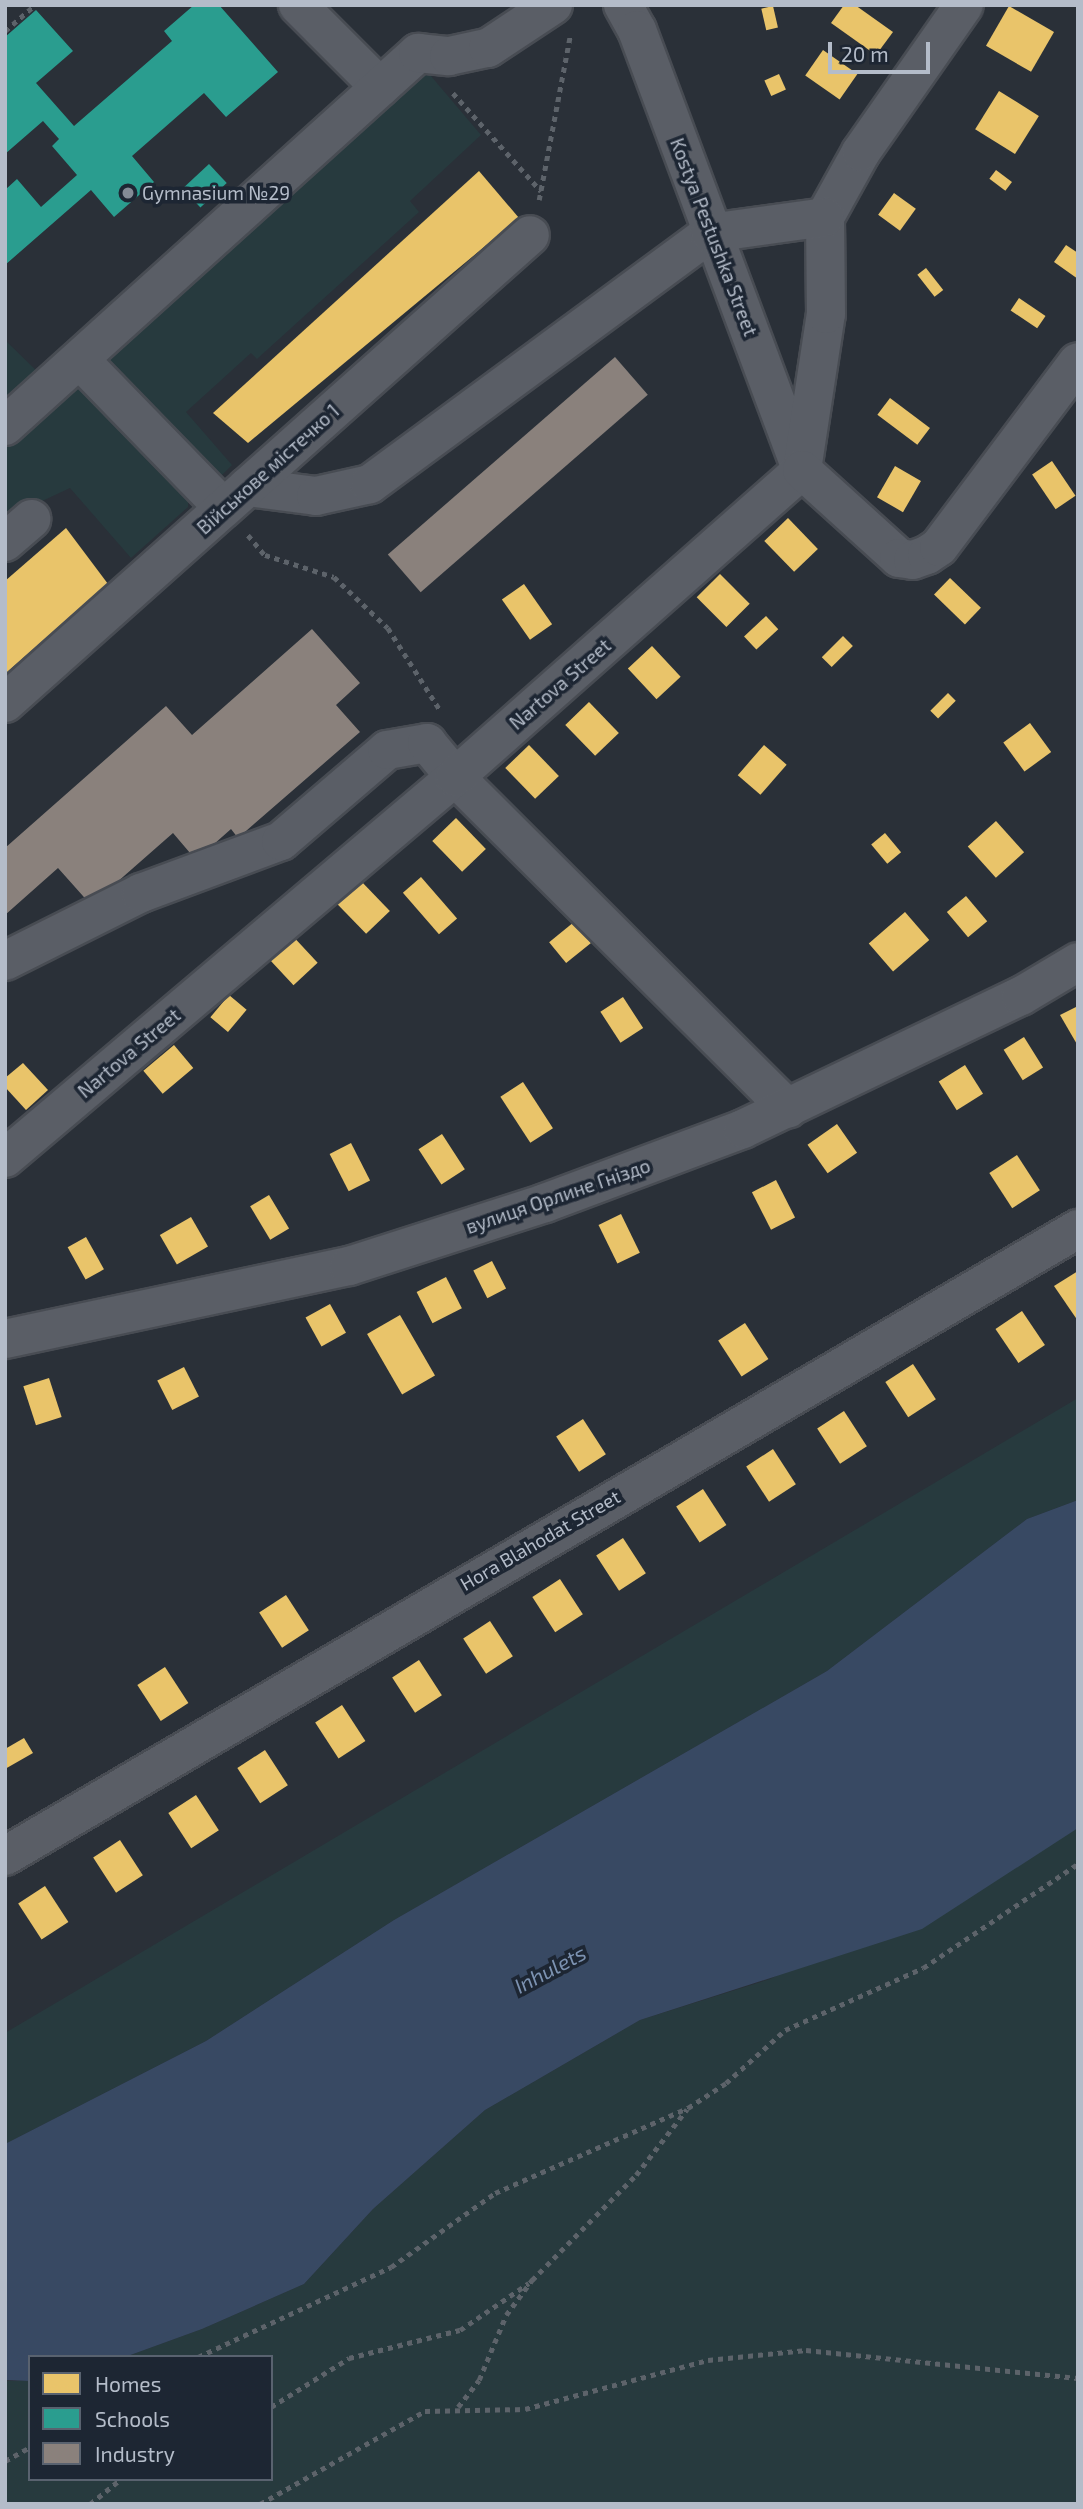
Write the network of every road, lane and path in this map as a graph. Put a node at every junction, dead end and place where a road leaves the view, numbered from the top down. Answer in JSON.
{"nodes":[{"id":1,"x":35,"y":5,"type":"edge"},
{"id":2,"x":298,"y":5,"type":"edge"},
{"id":3,"x":622,"y":5,"type":"edge"},
{"id":4,"x":964,"y":5,"type":"edge"},
{"id":5,"x":562,"y":19,"type":"edge"},
{"id":6,"x":5,"y":31,"type":"edge"},
{"id":7,"x":418,"y":53,"type":"junction"},
{"id":8,"x":380,"y":87,"type":"junction"},
{"id":9,"x":541,"y":191,"type":"junction"},
{"id":10,"x":825,"y":217,"type":"junction"},
{"id":11,"x":710,"y":233,"type":"junction"},
{"id":12,"x":530,"y":234,"type":"joint"},
{"id":13,"x":80,"y":360,"type":"junction"},
{"id":14,"x":1078,"y":362,"type":"edge"},
{"id":15,"x":5,"y":426,"type":"edge"},
{"id":16,"x":802,"y":470,"type":"junction"},
{"id":17,"x":235,"y":497,"type":"junction"},
{"id":18,"x":5,"y":703,"type":"edge"},
{"id":19,"x":441,"y":713,"type":"dead end"},
{"id":20,"x":455,"y":777,"type":"junction"},
{"id":21,"x":5,"y":961,"type":"edge"},
{"id":22,"x":1078,"y":962,"type":"edge"},
{"id":23,"x":788,"y":1109,"type":"junction"},
{"id":24,"x":5,"y":1158,"type":"edge"},
{"id":25,"x":1078,"y":1228,"type":"edge"},
{"id":26,"x":5,"y":1339,"type":"edge"},
{"id":27,"x":5,"y":1856,"type":"edge"},
{"id":28,"x":1078,"y":1864,"type":"edge"},
{"id":29,"x":688,"y":2108,"type":"junction"},
{"id":30,"x":532,"y":2280,"type":"junction"},
{"id":31,"x":202,"y":2355,"type":"edge"},
{"id":32,"x":1078,"y":2378,"type":"edge"},
{"id":33,"x":273,"y":2406,"type":"edge"},
{"id":34,"x":457,"y":2408,"type":"junction"},
{"id":35,"x":28,"y":2448,"type":"edge"},
{"id":36,"x":5,"y":2461,"type":"edge"},
{"id":37,"x":119,"y":2481,"type":"edge"},
{"id":38,"x":90,"y":2504,"type":"edge"},
{"id":39,"x":260,"y":2504,"type":"edge"}],
"edges":[{"from":1,"to":6,"type":"path"},
{"from":2,"to":8,"type":"street"},
{"from":3,"to":11,"type":"street","name":"Kostya Pestushka Street"},
{"from":4,"to":10,"type":"street"},
{"from":5,"to":7,"type":"street"},
{"from":5,"to":9,"type":"path"},
{"from":7,"to":8,"type":"street"},
{"from":7,"to":9,"type":"path"},
{"from":8,"to":13,"type":"street"},
{"from":9,"to":12,"type":"path"},
{"from":10,"to":11,"type":"street"},
{"from":10,"to":16,"type":"street"},
{"from":11,"to":16,"type":"street","name":"Kostya Pestushka Street"},
{"from":11,"to":17,"type":"street"},
{"from":12,"to":17,"type":"street","name":"Військове містечко 1"},
{"from":13,"to":15,"type":"street"},
{"from":13,"to":17,"type":"street"},
{"from":14,"to":16,"type":"street"},
{"from":16,"to":20,"type":"street","name":"Nartova Street"},
{"from":17,"to":18,"type":"street","name":"Військове містечко 1"},
{"from":17,"to":19,"type":"path"},
{"from":20,"to":21,"type":"street"},
{"from":20,"to":23,"type":"street"},
{"from":20,"to":24,"type":"street","name":"Nartova Street"},
{"from":22,"to":23,"type":"street","name":"вулиця Орлине Гніздо"},
{"from":23,"to":26,"type":"street","name":"вулиця Орлине Гніздо"},
{"from":25,"to":27,"type":"street","name":"Hora Blahodat Street"},
{"from":28,"to":29,"type":"path"},
{"from":29,"to":30,"type":"path"},
{"from":29,"to":31,"type":"path"},
{"from":30,"to":33,"type":"path"},
{"from":30,"to":34,"type":"path"},
{"from":32,"to":34,"type":"path"},
{"from":34,"to":39,"type":"path"},
{"from":35,"to":36,"type":"path"},
{"from":37,"to":38,"type":"path"}]}
